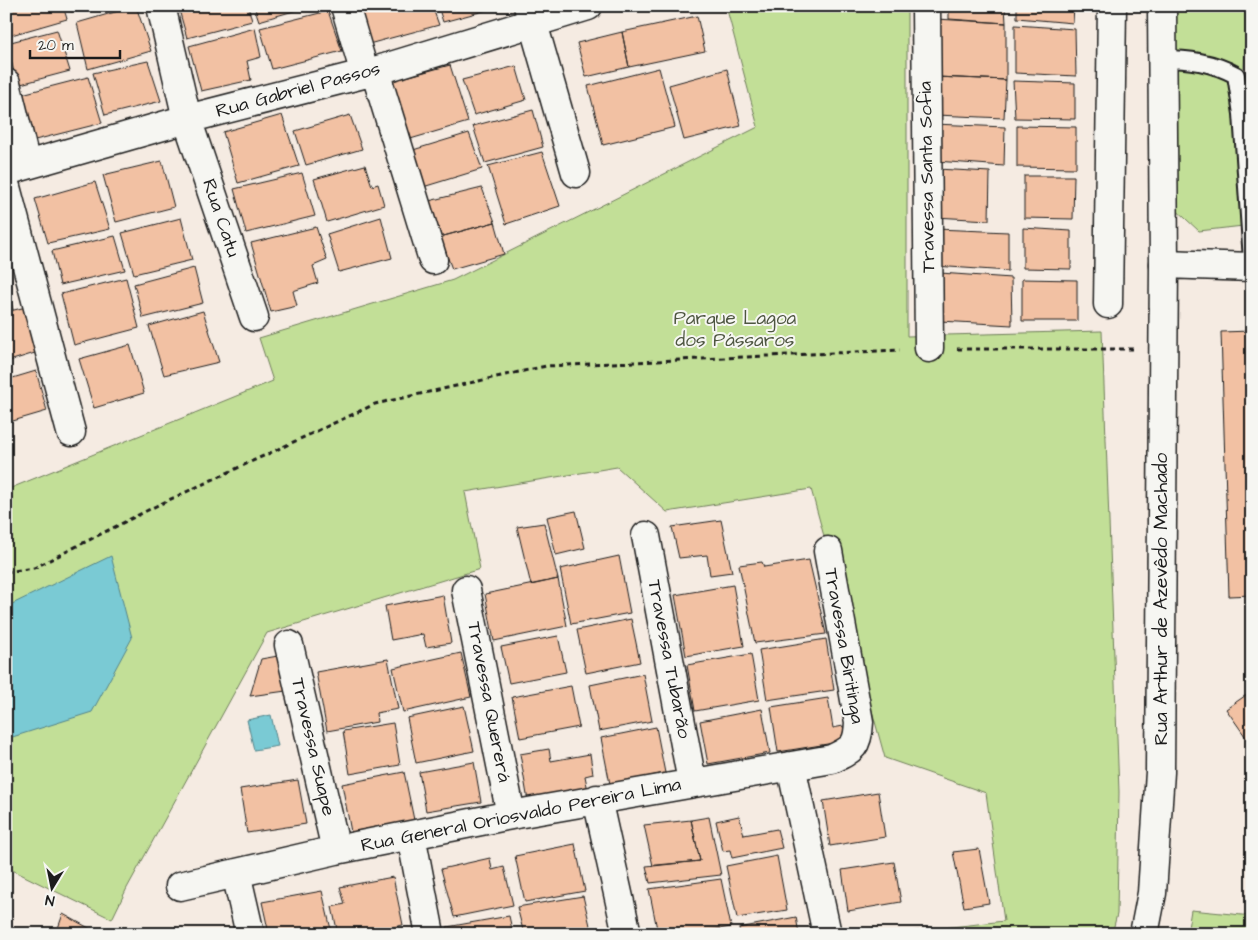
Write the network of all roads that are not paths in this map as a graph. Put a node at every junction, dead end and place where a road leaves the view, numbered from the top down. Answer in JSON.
{"nodes":[{"id":1,"x":161,"y":6,"type":"edge"},
{"id":2,"x":345,"y":6,"type":"edge"},
{"id":3,"x":588,"y":6,"type":"edge"},
{"id":4,"x":926,"y":6,"type":"edge"},
{"id":5,"x":1112,"y":6,"type":"edge"},
{"id":6,"x":1162,"y":6,"type":"edge"},
{"id":7,"x":530,"y":14,"type":"edge"},
{"id":8,"x":1162,"y":59,"type":"junction"},
{"id":9,"x":370,"y":72,"type":"junction"},
{"id":10,"x":6,"y":83,"type":"edge"},
{"id":11,"x":187,"y":119,"type":"junction"},
{"id":12,"x":16,"y":167,"type":"edge"},
{"id":13,"x":576,"y":173,"type":"dead end"},
{"id":14,"x":6,"y":187,"type":"edge"},
{"id":15,"x":433,"y":260,"type":"dead end"},
{"id":16,"x":1252,"y":260,"type":"edge"},
{"id":17,"x":1164,"y":264,"type":"junction"},
{"id":18,"x":1252,"y":267,"type":"edge"},
{"id":19,"x":1108,"y":304,"type":"dead end"},
{"id":20,"x":254,"y":317,"type":"dead end"},
{"id":21,"x":929,"y":348,"type":"road end"},
{"id":22,"x":71,"y":432,"type":"dead end"},
{"id":23,"x":646,"y":536,"type":"dead end"},
{"id":24,"x":828,"y":552,"type":"dead end"},
{"id":25,"x":466,"y":590,"type":"dead end"},
{"id":26,"x":289,"y":645,"type":"dead end"},
{"id":27,"x":859,"y":740,"type":"joint"},
{"id":28,"x":791,"y":766,"type":"junction"},
{"id":29,"x":692,"y":782,"type":"junction"},
{"id":30,"x":597,"y":799,"type":"junction"},
{"id":31,"x":511,"y":815,"type":"junction"},
{"id":32,"x":411,"y":835,"type":"junction"},
{"id":33,"x":336,"y":850,"type":"junction"},
{"id":34,"x":236,"y":873,"type":"junction"},
{"id":35,"x":180,"y":886,"type":"dead end"},
{"id":36,"x":250,"y":934,"type":"edge"},
{"id":37,"x":430,"y":934,"type":"edge"},
{"id":38,"x":627,"y":934,"type":"edge"},
{"id":39,"x":827,"y":934,"type":"edge"},
{"id":40,"x":1144,"y":934,"type":"edge"}],
"edges":[{"from":1,"to":11,"type":"street","name":"Rua Catu"},
{"from":2,"to":9,"type":"street"},
{"from":3,"to":7,"type":"street","name":"Rua Gabriel Passos"},
{"from":4,"to":21,"type":"street","name":"Travessa Santa Sofia"},
{"from":5,"to":19,"type":"street"},
{"from":6,"to":8,"type":"street","name":"Rua Arthur de Azevêdo Machado"},
{"from":7,"to":9,"type":"street","name":"Rua Gabriel Passos"},
{"from":7,"to":13,"type":"street"},
{"from":8,"to":16,"type":"lane"},
{"from":8,"to":17,"type":"street","name":"Rua Arthur de Azevêdo Machado"},
{"from":9,"to":11,"type":"street","name":"Rua Gabriel Passos"},
{"from":9,"to":15,"type":"street"},
{"from":10,"to":12,"type":"street"},
{"from":11,"to":12,"type":"street","name":"Rua Gabriel Passos"},
{"from":11,"to":20,"type":"street","name":"Rua Catu"},
{"from":14,"to":22,"type":"street"},
{"from":17,"to":18,"type":"street"},
{"from":17,"to":40,"type":"street","name":"Rua Arthur de Azevêdo Machado"},
{"from":23,"to":29,"type":"street","name":"Travessa Tubarão"},
{"from":24,"to":27,"type":"street","name":"Travessa Biritinga"},
{"from":25,"to":31,"type":"street","name":"Travessa Quererá"},
{"from":26,"to":33,"type":"street","name":"Travessa Suape"},
{"from":27,"to":28,"type":"street","name":"Rua General Oriosvaldo Pereira Lima"},
{"from":28,"to":29,"type":"street","name":"Rua General Oriosvaldo Pereira Lima"},
{"from":28,"to":39,"type":"street"},
{"from":29,"to":30,"type":"street","name":"Rua General Oriosvaldo Pereira Lima"},
{"from":30,"to":31,"type":"street","name":"Rua General Oriosvaldo Pereira Lima"},
{"from":30,"to":38,"type":"street"},
{"from":31,"to":32,"type":"street","name":"Rua General Oriosvaldo Pereira Lima"},
{"from":32,"to":33,"type":"street","name":"Rua General Oriosvaldo Pereira Lima"},
{"from":32,"to":37,"type":"street"},
{"from":33,"to":34,"type":"street","name":"Rua General Oriosvaldo Pereira Lima"},
{"from":34,"to":35,"type":"street","name":"Rua General Oriosvaldo Pereira Lima"},
{"from":34,"to":36,"type":"street"}]}
